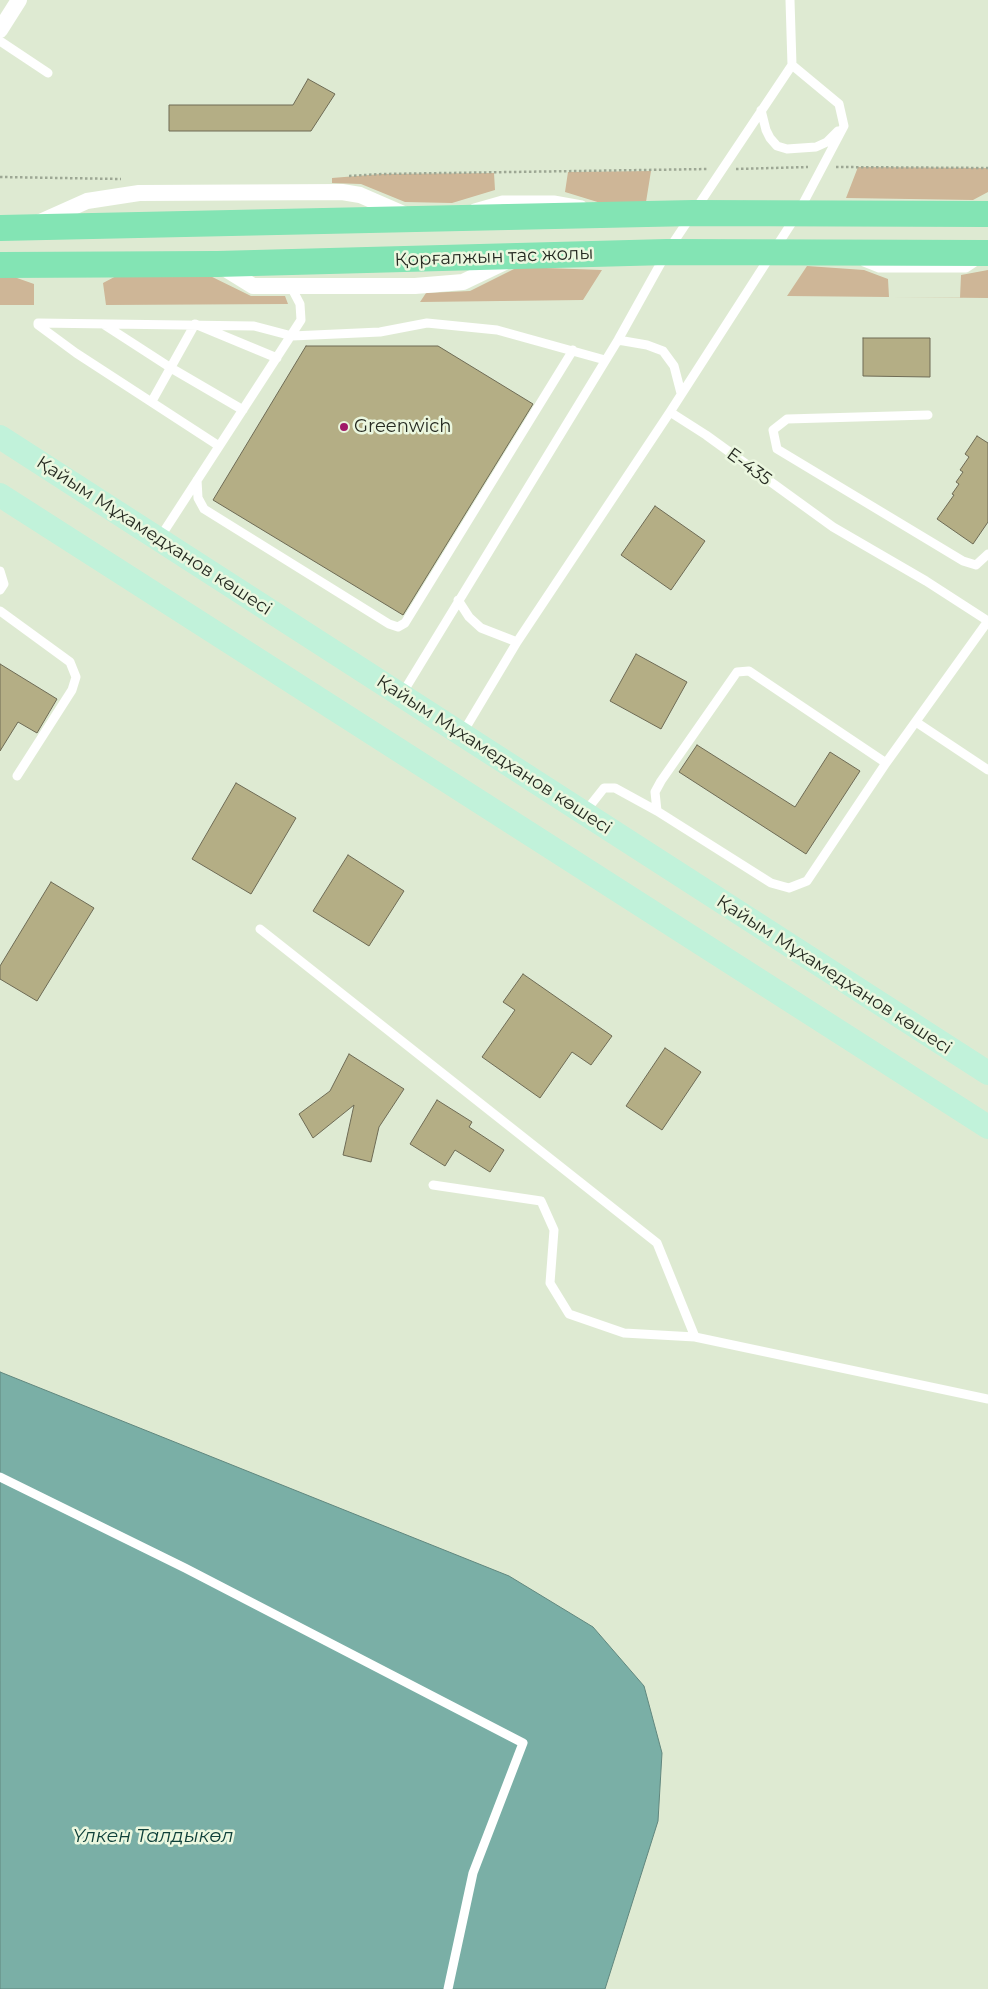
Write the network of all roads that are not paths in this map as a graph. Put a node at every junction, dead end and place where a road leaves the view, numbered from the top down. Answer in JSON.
{"nodes":[{"id":1,"x":19,"y":0,"type":"edge"},
{"id":2,"x":790,"y":0,"type":"edge"},
{"id":3,"x":0,"y":30,"type":"edge"},
{"id":4,"x":0,"y":41,"type":"edge"},
{"id":5,"x":792,"y":65,"type":"junction"},
{"id":6,"x":48,"y":73,"type":"dead end"},
{"id":7,"x":762,"y":110,"type":"junction"},
{"id":8,"x":844,"y":126,"type":"junction"},
{"id":9,"x":986,"y":212,"type":"edge"},
{"id":10,"x":693,"y":213,"type":"junction"},
{"id":11,"x":798,"y":213,"type":"junction"},
{"id":12,"x":0,"y":228,"type":"edge"},
{"id":13,"x":667,"y":252,"type":"junction"},
{"id":14,"x":772,"y":253,"type":"junction"},
{"id":15,"x":988,"y":254,"type":"edge"},
{"id":16,"x":517,"y":256,"type":"junction"},
{"id":17,"x":217,"y":264,"type":"junction"},
{"id":18,"x":8,"y":268,"type":"edge"},
{"id":19,"x":290,"y":285,"type":"junction"},
{"id":20,"x":103,"y":324,"type":"junction"},
{"id":21,"x":195,"y":324,"type":"junction"},
{"id":22,"x":292,"y":336,"type":"junction"},
{"id":23,"x":618,"y":340,"type":"junction"},
{"id":24,"x":573,"y":350,"type":"junction"},
{"id":25,"x":277,"y":358,"type":"junction"},
{"id":26,"x":604,"y":360,"type":"junction"},
{"id":27,"x":171,"y":368,"type":"junction"},
{"id":28,"x":681,"y":393,"type":"junction"},
{"id":29,"x":152,"y":401,"type":"junction"},
{"id":30,"x":243,"y":410,"type":"junction"},
{"id":31,"x":670,"y":412,"type":"junction"},
{"id":32,"x":928,"y":415,"type":"dead end"},
{"id":33,"x":0,"y":437,"type":"edge"},
{"id":34,"x":219,"y":446,"type":"junction"},
{"id":35,"x":196,"y":480,"type":"junction"},
{"id":36,"x":0,"y":495,"type":"edge"},
{"id":37,"x":159,"y":539,"type":"junction"},
{"id":38,"x":988,"y":554,"type":"edge"},
{"id":39,"x":0,"y":571,"type":"edge"},
{"id":40,"x":0,"y":590,"type":"edge"},
{"id":41,"x":458,"y":600,"type":"junction"},
{"id":42,"x":0,"y":611,"type":"edge"},
{"id":43,"x":988,"y":621,"type":"edge"},
{"id":44,"x":517,"y":642,"type":"junction"},
{"id":45,"x":401,"y":696,"type":"junction"},
{"id":46,"x":916,"y":722,"type":"junction"},
{"id":47,"x":462,"y":735,"type":"junction"},
{"id":48,"x":886,"y":763,"type":"junction"},
{"id":49,"x":988,"y":770,"type":"edge"},
{"id":50,"x":17,"y":776,"type":"dead end"},
{"id":51,"x":657,"y":811,"type":"junction"},
{"id":52,"x":583,"y":813,"type":"junction"},
{"id":53,"x":260,"y":929,"type":"dead end"},
{"id":54,"x":988,"y":1073,"type":"edge"},
{"id":55,"x":988,"y":1127,"type":"edge"},
{"id":56,"x":432,"y":1186,"type":"dead end"},
{"id":57,"x":695,"y":1337,"type":"junction"},
{"id":58,"x":988,"y":1399,"type":"edge"},
{"id":59,"x":0,"y":1477,"type":"edge"},
{"id":60,"x":448,"y":1989,"type":"edge"}],
"edges":[{"from":1,"to":3,"type":"street"},
{"from":2,"to":5,"type":"lane"},
{"from":4,"to":6,"type":"lane"},
{"from":5,"to":7,"type":"lane"},
{"from":5,"to":8,"type":"lane"},
{"from":7,"to":8,"type":"lane"},
{"from":7,"to":10,"type":"lane"},
{"from":8,"to":11,"type":"lane"},
{"from":9,"to":11,"type":"main road"},
{"from":10,"to":11,"type":"main road"},
{"from":10,"to":12,"type":"main road"},
{"from":10,"to":13,"type":"lane"},
{"from":11,"to":14,"type":"lane"},
{"from":13,"to":14,"type":"main road","name":"Қорғалжын тас жолы"},
{"from":13,"to":16,"type":"main road","name":"Қорғалжын тас жолы"},
{"from":13,"to":23,"type":"lane"},
{"from":14,"to":15,"type":"main road","name":"Қорғалжын тас жолы"},
{"from":14,"to":28,"type":"lane"},
{"from":16,"to":17,"type":"main road","name":"Қорғалжын тас жолы"},
{"from":16,"to":19,"type":"street"},
{"from":17,"to":18,"type":"main road","name":"Қорғалжын тас жолы"},
{"from":17,"to":19,"type":"street"},
{"from":19,"to":22,"type":"lane"},
{"from":20,"to":21,"type":"lane"},
{"from":20,"to":27,"type":"lane"},
{"from":20,"to":29,"type":"lane"},
{"from":21,"to":22,"type":"lane"},
{"from":21,"to":25,"type":"lane"},
{"from":21,"to":27,"type":"lane"},
{"from":22,"to":24,"type":"lane"},
{"from":22,"to":25,"type":"lane"},
{"from":23,"to":26,"type":"lane"},
{"from":23,"to":28,"type":"lane"},
{"from":24,"to":26,"type":"lane"},
{"from":24,"to":35,"type":"lane"},
{"from":25,"to":30,"type":"lane"},
{"from":26,"to":41,"type":"lane"},
{"from":27,"to":29,"type":"lane"},
{"from":27,"to":30,"type":"lane"},
{"from":28,"to":31,"type":"lane"},
{"from":29,"to":34,"type":"lane"},
{"from":30,"to":34,"type":"lane"},
{"from":31,"to":43,"type":"lane","name":"Е-435"},
{"from":31,"to":44,"type":"lane"},
{"from":32,"to":38,"type":"lane"},
{"from":33,"to":37,"type":"main road","name":"Қайым Мұхамедханов көшесі"},
{"from":34,"to":35,"type":"lane"},
{"from":35,"to":37,"type":"lane"},
{"from":36,"to":55,"type":"main road"},
{"from":37,"to":45,"type":"main road","name":"Қайым Мұхамедханов көшесі"},
{"from":39,"to":40,"type":"lane"},
{"from":41,"to":44,"type":"lane"},
{"from":41,"to":45,"type":"lane"},
{"from":42,"to":50,"type":"lane"},
{"from":43,"to":46,"type":"lane"},
{"from":44,"to":47,"type":"lane"},
{"from":45,"to":47,"type":"main road","name":"Қайым Мұхамедханов көшесі"},
{"from":46,"to":48,"type":"lane"},
{"from":46,"to":49,"type":"lane"},
{"from":47,"to":52,"type":"main road","name":"Қайым Мұхамедханов көшесі"},
{"from":48,"to":51,"type":"lane"},
{"from":48,"to":51,"type":"lane"},
{"from":51,"to":52,"type":"lane"},
{"from":52,"to":54,"type":"main road","name":"Қайым Мұхамедханов көшесі"},
{"from":53,"to":57,"type":"lane"},
{"from":56,"to":57,"type":"lane"},
{"from":57,"to":58,"type":"lane"},
{"from":59,"to":60,"type":"lane"}]}
